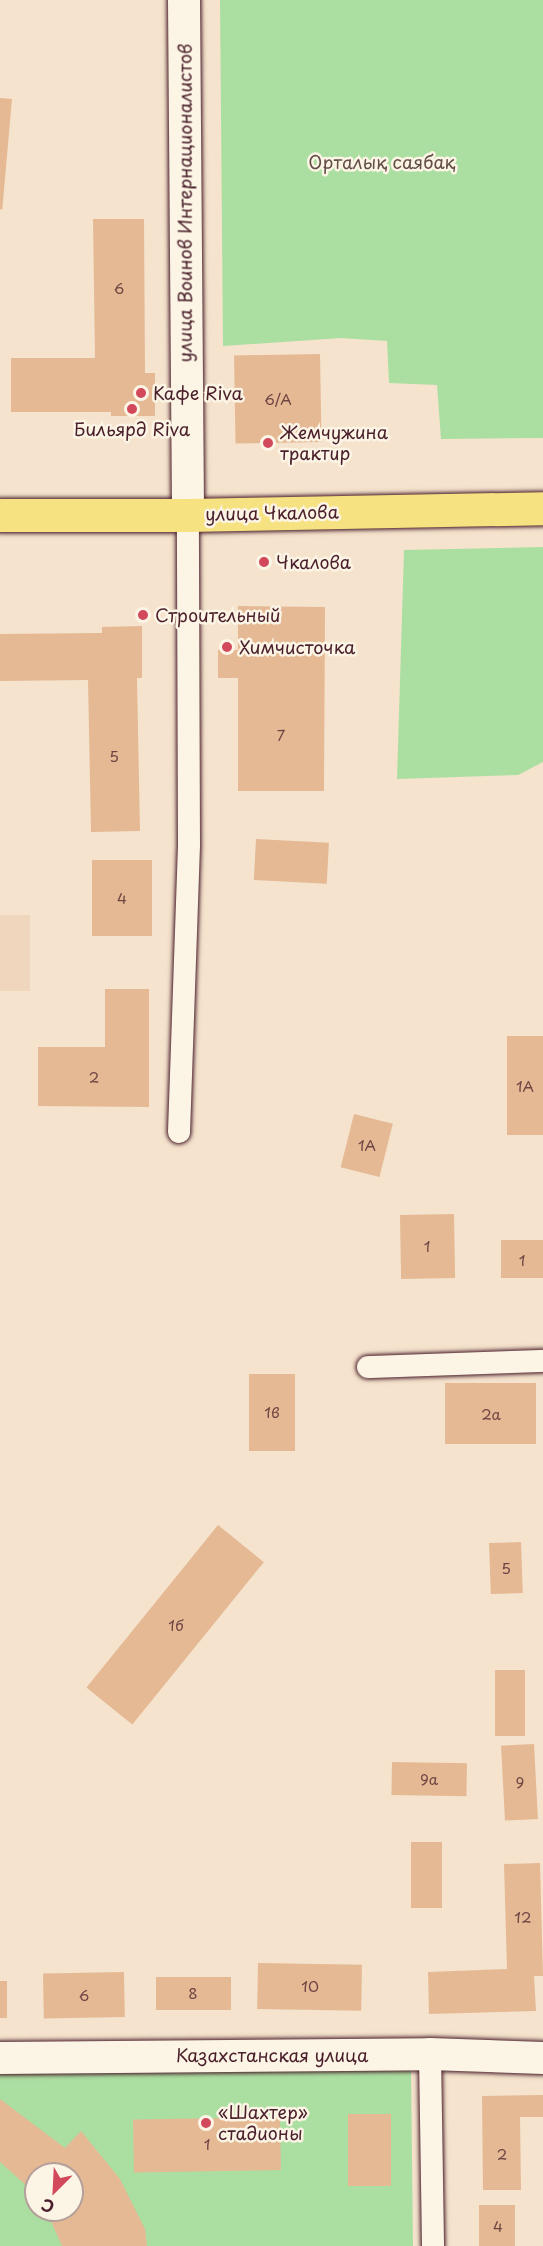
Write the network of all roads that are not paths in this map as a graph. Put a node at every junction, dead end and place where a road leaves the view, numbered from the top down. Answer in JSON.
{"nodes":[{"id":1,"x":184,"y":0,"type":"edge"},
{"id":2,"x":543,"y":508,"type":"edge"},
{"id":3,"x":0,"y":515,"type":"edge"},
{"id":4,"x":188,"y":515,"type":"junction"},
{"id":5,"x":179,"y":1132,"type":"dead end"},
{"id":6,"x":543,"y":1361,"type":"edge"},
{"id":7,"x":368,"y":1367,"type":"dead end"},
{"id":8,"x":430,"y":2054,"type":"junction"},
{"id":9,"x":0,"y":2058,"type":"edge"},
{"id":10,"x":543,"y":2058,"type":"edge"},
{"id":11,"x":433,"y":2246,"type":"edge"}],
"edges":[{"from":1,"to":4,"type":"main road","name":"улица Воинов Интернационалистов"},
{"from":2,"to":4,"type":"main road","name":"улица Чкалова"},
{"from":3,"to":4,"type":"main road","name":"улица Чкалова"},
{"from":4,"to":5,"type":"street"},
{"from":6,"to":7,"type":"street"},
{"from":8,"to":9,"type":"main road","name":"Казахстанская улица"},
{"from":8,"to":10,"type":"main road","name":"Казахстанская улица"},
{"from":8,"to":11,"type":"street"}]}
